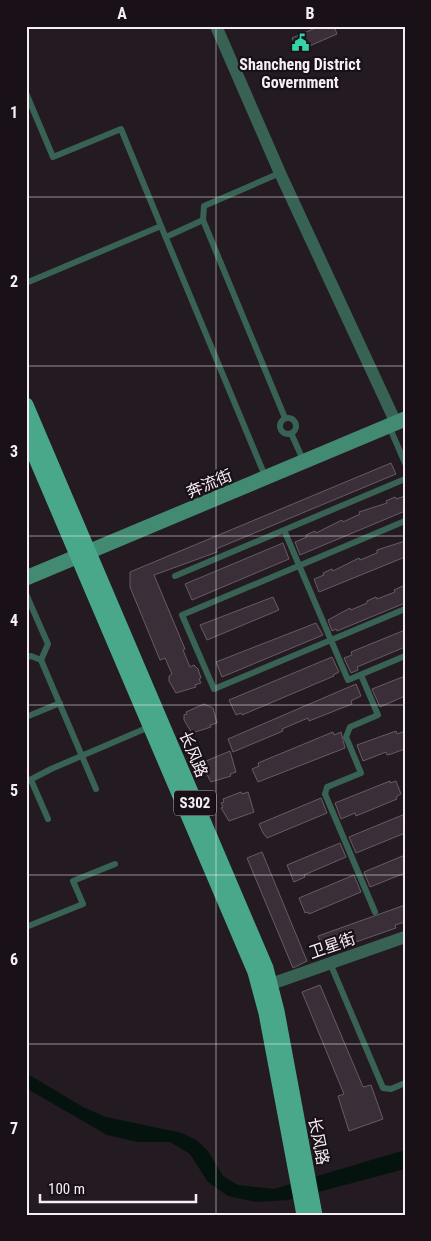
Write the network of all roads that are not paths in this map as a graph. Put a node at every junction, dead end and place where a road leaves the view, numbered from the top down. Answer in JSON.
{"nodes":[{"id":1,"x":216,"y":26,"type":"edge"},
{"id":2,"x":26,"y":93,"type":"edge"},
{"id":3,"x":280,"y":173,"type":"junction"},
{"id":4,"x":204,"y":220,"type":"junction"},
{"id":5,"x":162,"y":226,"type":"junction"},
{"id":6,"x":166,"y":237,"type":"junction"},
{"id":7,"x":26,"y":282,"type":"edge"},
{"id":8,"x":26,"y":406,"type":"edge"},
{"id":9,"x":285,"y":418,"type":"junction"},
{"id":10,"x":396,"y":423,"type":"edge"},
{"id":11,"x":291,"y":433,"type":"junction"},
{"id":12,"x":26,"y":435,"type":"edge"},
{"id":13,"x":304,"y":462,"type":"junction"},
{"id":14,"x":405,"y":463,"type":"edge"},
{"id":15,"x":266,"y":478,"type":"junction"},
{"id":16,"x":405,"y":479,"type":"edge"},
{"id":17,"x":405,"y":521,"type":"edge"},
{"id":18,"x":284,"y":530,"type":"junction"},
{"id":19,"x":83,"y":554,"type":"junction"},
{"id":20,"x":299,"y":566,"type":"junction"},
{"id":21,"x":175,"y":576,"type":"dead end"},
{"id":22,"x":26,"y":578,"type":"edge"},
{"id":23,"x":26,"y":594,"type":"edge"},
{"id":24,"x":405,"y":609,"type":"edge"},
{"id":25,"x":331,"y":640,"type":"junction"},
{"id":26,"x":405,"y":656,"type":"edge"},
{"id":27,"x":26,"y":658,"type":"edge"},
{"id":28,"x":41,"y":660,"type":"junction"},
{"id":29,"x":361,"y":674,"type":"junction"},
{"id":30,"x":60,"y":703,"type":"junction"},
{"id":31,"x":26,"y":717,"type":"edge"},
{"id":32,"x":150,"y":726,"type":"junction"},
{"id":33,"x":82,"y":756,"type":"junction"},
{"id":34,"x":29,"y":781,"type":"edge"},
{"id":35,"x":96,"y":789,"type":"dead end"},
{"id":36,"x":48,"y":819,"type":"dead end"},
{"id":37,"x":115,"y":864,"type":"dead end"},
{"id":38,"x":375,"y":912,"type":"dead end"},
{"id":39,"x":26,"y":927,"type":"edge"},
{"id":40,"x":405,"y":937,"type":"edge"},
{"id":41,"x":330,"y":963,"type":"junction"},
{"id":42,"x":270,"y":984,"type":"junction"},
{"id":43,"x":405,"y":1083,"type":"edge"},
{"id":44,"x":304,"y":1215,"type":"edge"},
{"id":45,"x":315,"y":1215,"type":"edge"}],
"edges":[{"from":1,"to":3,"type":"street"},
{"from":2,"to":5,"type":"lane"},
{"from":3,"to":4,"type":"lane"},
{"from":3,"to":10,"type":"street"},
{"from":4,"to":6,"type":"lane"},
{"from":4,"to":9,"type":"lane"},
{"from":5,"to":6,"type":"lane"},
{"from":5,"to":7,"type":"lane"},
{"from":6,"to":15,"type":"lane"},
{"from":8,"to":19,"type":"main road","name":"长风路","number":"S302"},
{"from":9,"to":11,"type":"lane"},
{"from":9,"to":11,"type":"lane"},
{"from":10,"to":13,"type":"street","name":"奔流街"},
{"from":10,"to":14,"type":"lane"},
{"from":11,"to":13,"type":"lane"},
{"from":12,"to":19,"type":"main road","name":"长风路","number":"S302"},
{"from":13,"to":15,"type":"street","name":"奔流街"},
{"from":15,"to":19,"type":"street","name":"奔流街"},
{"from":16,"to":18,"type":"lane"},
{"from":17,"to":20,"type":"lane"},
{"from":18,"to":20,"type":"lane"},
{"from":18,"to":21,"type":"lane"},
{"from":19,"to":22,"type":"street","name":"奔流街"},
{"from":19,"to":32,"type":"main road","name":"长风路","number":"S302"},
{"from":19,"to":42,"type":"main road","name":"长风路","number":"S302"},
{"from":20,"to":25,"type":"lane"},
{"from":20,"to":25,"type":"lane"},
{"from":23,"to":28,"type":"lane"},
{"from":24,"to":25,"type":"lane"},
{"from":25,"to":29,"type":"lane"},
{"from":26,"to":29,"type":"lane"},
{"from":27,"to":28,"type":"lane"},
{"from":28,"to":30,"type":"lane"},
{"from":29,"to":38,"type":"lane"},
{"from":30,"to":31,"type":"lane"},
{"from":30,"to":33,"type":"lane"},
{"from":32,"to":33,"type":"lane"},
{"from":32,"to":44,"type":"main road","name":"长风路","number":"S302"},
{"from":33,"to":34,"type":"lane"},
{"from":33,"to":35,"type":"lane"},
{"from":34,"to":36,"type":"lane"},
{"from":37,"to":39,"type":"lane"},
{"from":40,"to":41,"type":"street","name":"卫星街"},
{"from":41,"to":42,"type":"street","name":"卫星街"},
{"from":41,"to":43,"type":"lane"},
{"from":42,"to":45,"type":"main road","name":"长风路","number":"S302"}]}
